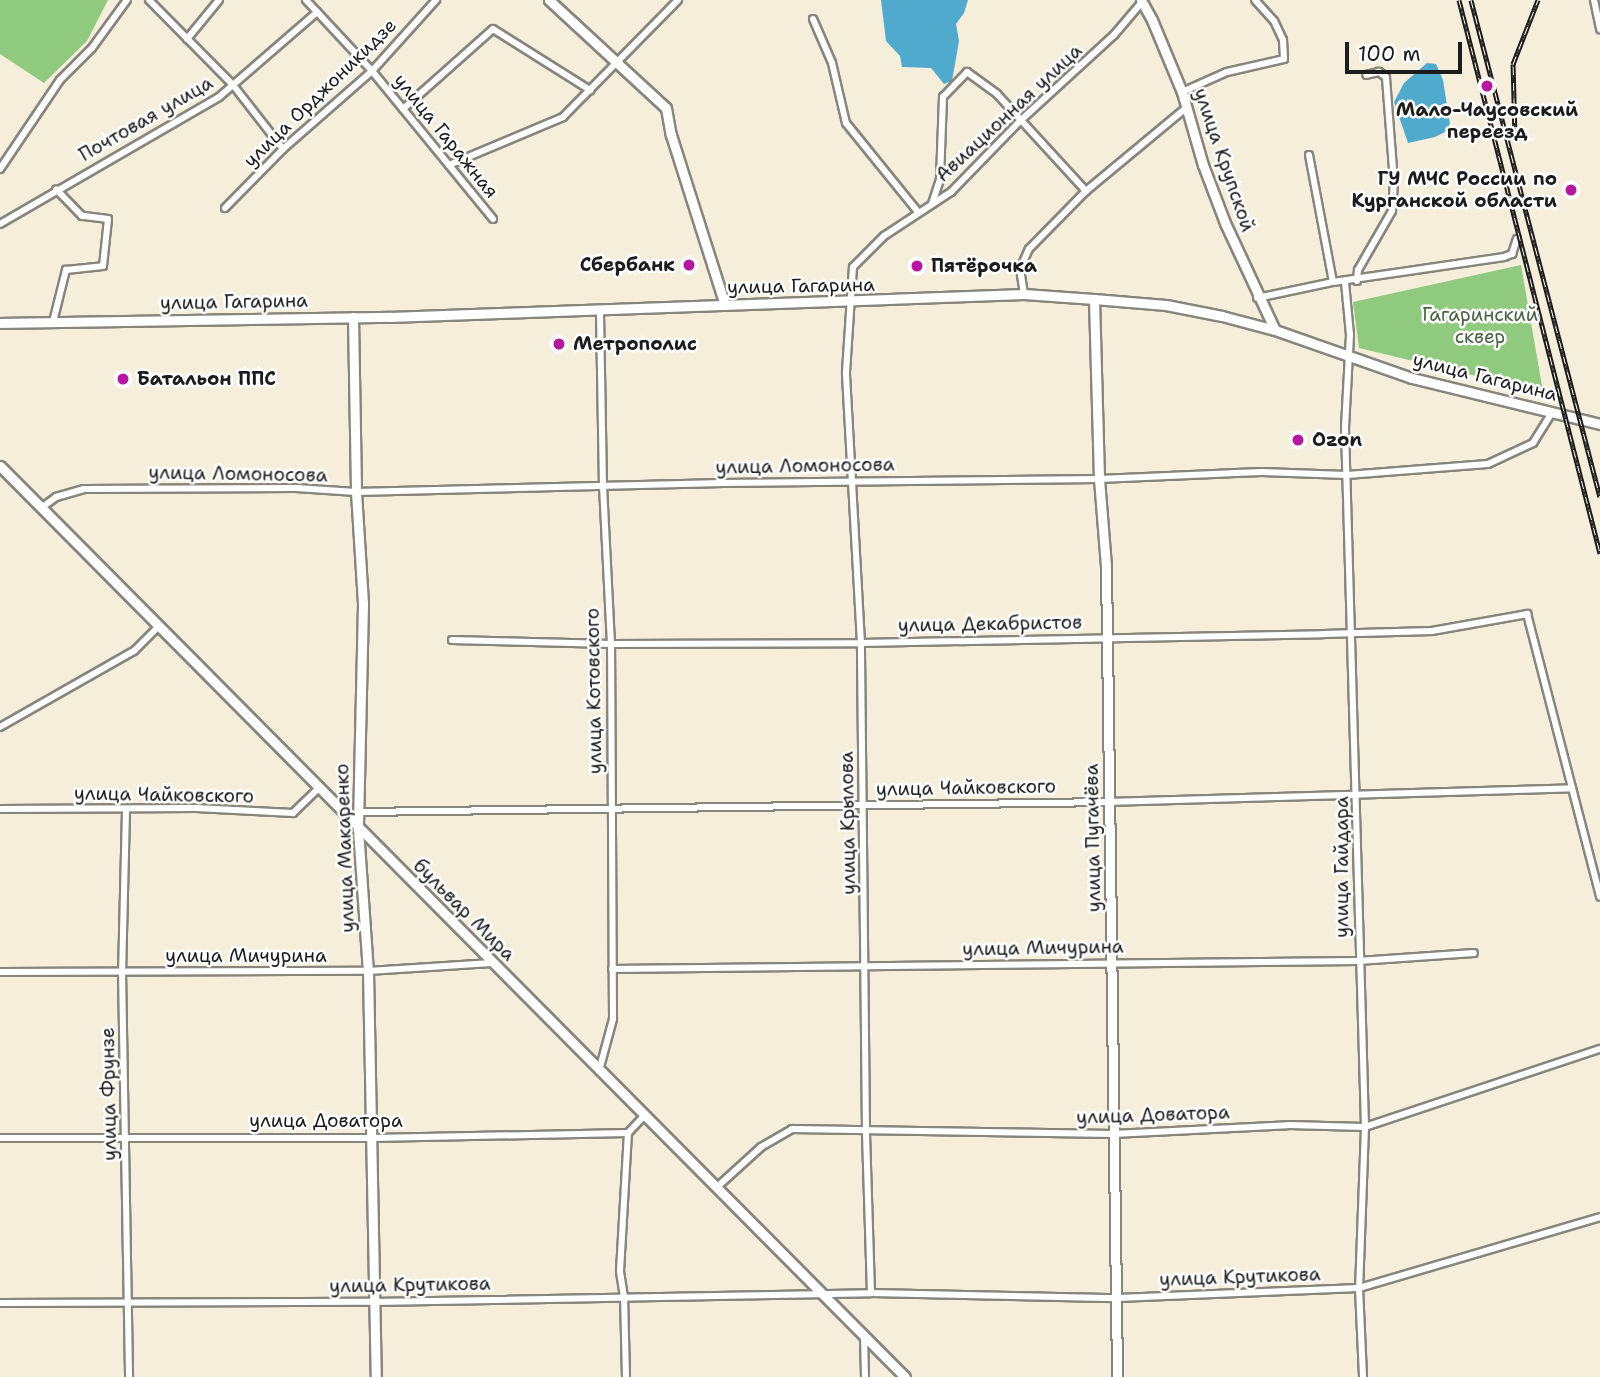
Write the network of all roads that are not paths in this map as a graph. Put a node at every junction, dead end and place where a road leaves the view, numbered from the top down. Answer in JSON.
{"nodes":[{"id":1,"x":127,"y":0,"type":"edge"},
{"id":2,"x":149,"y":0,"type":"edge"},
{"id":3,"x":219,"y":0,"type":"edge"},
{"id":4,"x":306,"y":0,"type":"edge"},
{"id":5,"x":436,"y":0,"type":"edge"},
{"id":6,"x":549,"y":0,"type":"edge"},
{"id":7,"x":678,"y":0,"type":"edge"},
{"id":8,"x":1255,"y":0,"type":"edge"},
{"id":9,"x":1270,"y":0,"type":"edge"},
{"id":10,"x":1594,"y":0,"type":"edge"},
{"id":11,"x":1141,"y":1,"type":"edge"},
{"id":12,"x":1265,"y":9,"type":"junction"},
{"id":13,"x":317,"y":12,"type":"junction"},
{"id":14,"x":813,"y":19,"type":"dead end"},
{"id":15,"x":1600,"y":29,"type":"edge"},
{"id":16,"x":187,"y":39,"type":"junction"},
{"id":17,"x":618,"y":62,"type":"junction"},
{"id":18,"x":372,"y":71,"type":"junction"},
{"id":19,"x":1366,"y":75,"type":"dead end"},
{"id":20,"x":233,"y":85,"type":"junction"},
{"id":21,"x":590,"y":90,"type":"junction"},
{"id":22,"x":1182,"y":92,"type":"junction"},
{"id":23,"x":1187,"y":107,"type":"junction"},
{"id":24,"x":403,"y":109,"type":"junction"},
{"id":25,"x":1020,"y":121,"type":"junction"},
{"id":26,"x":283,"y":149,"type":"junction"},
{"id":27,"x":1309,"y":155,"type":"dead end"},
{"id":28,"x":449,"y":165,"type":"junction"},
{"id":29,"x":0,"y":169,"type":"edge"},
{"id":30,"x":56,"y":189,"type":"junction"},
{"id":31,"x":1086,"y":191,"type":"junction"},
{"id":32,"x":932,"y":204,"type":"junction"},
{"id":33,"x":225,"y":208,"type":"dead end"},
{"id":34,"x":918,"y":212,"type":"junction"},
{"id":35,"x":493,"y":219,"type":"dead end"},
{"id":36,"x":0,"y":224,"type":"edge"},
{"id":37,"x":1517,"y":239,"type":"dead end"},
{"id":38,"x":1357,"y":281,"type":"junction"},
{"id":39,"x":1333,"y":282,"type":"junction"},
{"id":40,"x":1345,"y":282,"type":"junction"},
{"id":41,"x":1024,"y":294,"type":"junction"},
{"id":42,"x":1258,"y":298,"type":"junction"},
{"id":43,"x":1094,"y":299,"type":"junction"},
{"id":44,"x":848,"y":303,"type":"junction"},
{"id":45,"x":725,"y":305,"type":"junction"},
{"id":46,"x":600,"y":309,"type":"junction"},
{"id":47,"x":353,"y":317,"type":"junction"},
{"id":48,"x":53,"y":322,"type":"junction"},
{"id":49,"x":0,"y":323,"type":"edge"},
{"id":50,"x":1275,"y":330,"type":"junction"},
{"id":51,"x":1348,"y":357,"type":"junction"},
{"id":52,"x":1552,"y":412,"type":"junction"},
{"id":53,"x":1600,"y":424,"type":"edge"},
{"id":54,"x":0,"y":466,"type":"edge"},
{"id":55,"x":1347,"y":475,"type":"junction"},
{"id":56,"x":1099,"y":479,"type":"junction"},
{"id":57,"x":850,"y":482,"type":"junction"},
{"id":58,"x":603,"y":486,"type":"junction"},
{"id":59,"x":356,"y":492,"type":"junction"},
{"id":60,"x":41,"y":508,"type":"junction"},
{"id":61,"x":159,"y":626,"type":"junction"},
{"id":62,"x":1352,"y":633,"type":"junction"},
{"id":63,"x":1107,"y":637,"type":"junction"},
{"id":64,"x":452,"y":640,"type":"dead end"},
{"id":65,"x":861,"y":643,"type":"junction"},
{"id":66,"x":611,"y":644,"type":"junction"},
{"id":67,"x":0,"y":727,"type":"edge"},
{"id":68,"x":1572,"y":788,"type":"junction"},
{"id":69,"x":318,"y":789,"type":"junction"},
{"id":70,"x":1357,"y":794,"type":"junction"},
{"id":71,"x":1110,"y":802,"type":"junction"},
{"id":72,"x":864,"y":805,"type":"junction"},
{"id":73,"x":611,"y":808,"type":"junction"},
{"id":74,"x":0,"y":809,"type":"edge"},
{"id":75,"x":126,"y":811,"type":"junction"},
{"id":76,"x":359,"y":812,"type":"junction"},
{"id":77,"x":358,"y":829,"type":"junction"},
{"id":78,"x":1600,"y":897,"type":"edge"},
{"id":79,"x":1474,"y":953,"type":"dead end"},
{"id":80,"x":1358,"y":961,"type":"junction"},
{"id":81,"x":492,"y":963,"type":"junction"},
{"id":82,"x":1113,"y":963,"type":"junction"},
{"id":83,"x":866,"y":966,"type":"junction"},
{"id":84,"x":612,"y":969,"type":"junction"},
{"id":85,"x":368,"y":971,"type":"junction"},
{"id":86,"x":0,"y":972,"type":"edge"},
{"id":87,"x":122,"y":972,"type":"junction"},
{"id":88,"x":1600,"y":1049,"type":"edge"},
{"id":89,"x":599,"y":1071,"type":"junction"},
{"id":90,"x":645,"y":1116,"type":"junction"},
{"id":91,"x":1365,"y":1127,"type":"junction"},
{"id":92,"x":866,"y":1130,"type":"junction"},
{"id":93,"x":628,"y":1133,"type":"junction"},
{"id":94,"x":1113,"y":1134,"type":"junction"},
{"id":95,"x":125,"y":1137,"type":"junction"},
{"id":96,"x":0,"y":1138,"type":"edge"},
{"id":97,"x":372,"y":1138,"type":"junction"},
{"id":98,"x":716,"y":1188,"type":"junction"},
{"id":99,"x":1600,"y":1217,"type":"edge"},
{"id":100,"x":1359,"y":1288,"type":"junction"},
{"id":101,"x":821,"y":1293,"type":"junction"},
{"id":102,"x":872,"y":1293,"type":"junction"},
{"id":103,"x":624,"y":1297,"type":"junction"},
{"id":104,"x":1118,"y":1298,"type":"junction"},
{"id":105,"x":0,"y":1303,"type":"edge"},
{"id":106,"x":128,"y":1303,"type":"junction"},
{"id":107,"x":373,"y":1303,"type":"junction"},
{"id":108,"x":864,"y":1336,"type":"junction"},
{"id":109,"x":129,"y":1377,"type":"edge"},
{"id":110,"x":376,"y":1377,"type":"edge"},
{"id":111,"x":626,"y":1377,"type":"edge"},
{"id":112,"x":865,"y":1377,"type":"edge"},
{"id":113,"x":905,"y":1377,"type":"edge"},
{"id":114,"x":1118,"y":1377,"type":"edge"},
{"id":115,"x":1363,"y":1377,"type":"edge"}],
"edges":[{"from":1,"to":29,"type":"street"},
{"from":2,"to":16,"type":"street"},
{"from":3,"to":16,"type":"street"},
{"from":4,"to":13,"type":"street"},
{"from":5,"to":18,"type":"street","name":"улица Орджоникидзе"},
{"from":6,"to":17,"type":"main road"},
{"from":7,"to":17,"type":"street"},
{"from":8,"to":12,"type":"street"},
{"from":9,"to":12,"type":"street"},
{"from":10,"to":15,"type":"street"},
{"from":11,"to":22,"type":"main road","name":"улица Крупской"},
{"from":11,"to":25,"type":"street","name":"Авиационная улица"},
{"from":12,"to":22,"type":"street"},
{"from":13,"to":18,"type":"street","name":"улица Гаражная"},
{"from":13,"to":20,"type":"street","name":"Почтовая улица"},
{"from":14,"to":34,"type":"street"},
{"from":16,"to":20,"type":"street"},
{"from":17,"to":21,"type":"street"},
{"from":17,"to":45,"type":"main road"},
{"from":18,"to":24,"type":"street","name":"улица Гаражная"},
{"from":18,"to":26,"type":"street","name":"улица Орджоникидзе"},
{"from":19,"to":38,"type":"street"},
{"from":20,"to":26,"type":"street"},
{"from":20,"to":30,"type":"street","name":"Почтовая улица"},
{"from":21,"to":24,"type":"street"},
{"from":21,"to":28,"type":"street"},
{"from":22,"to":23,"type":"main road","name":"улица Крупской"},
{"from":23,"to":31,"type":"street"},
{"from":23,"to":42,"type":"main road","name":"улица Крупской"},
{"from":24,"to":28,"type":"street","name":"улица Гаражная"},
{"from":25,"to":31,"type":"street"},
{"from":25,"to":32,"type":"street","name":"Авиационная улица"},
{"from":25,"to":32,"type":"street"},
{"from":26,"to":33,"type":"street","name":"улица Орджоникидзе"},
{"from":27,"to":39,"type":"street"},
{"from":28,"to":35,"type":"street","name":"улица Гаражная"},
{"from":30,"to":36,"type":"street","name":"Почтовая улица"},
{"from":30,"to":48,"type":"street"},
{"from":31,"to":41,"type":"street"},
{"from":32,"to":34,"type":"street","name":"Авиационная улица"},
{"from":34,"to":44,"type":"street","name":"Авиационная улица"},
{"from":37,"to":38,"type":"street"},
{"from":38,"to":40,"type":"street"},
{"from":39,"to":40,"type":"street"},
{"from":39,"to":42,"type":"street"},
{"from":40,"to":51,"type":"street","name":"улица Гайдара"},
{"from":41,"to":43,"type":"main road","name":"улица Гагарина"},
{"from":41,"to":44,"type":"main road","name":"улица Гагарина"},
{"from":42,"to":50,"type":"main road","name":"улица Крупской"},
{"from":43,"to":50,"type":"main road","name":"улица Гагарина"},
{"from":43,"to":56,"type":"main road","name":"улица Пугачёва"},
{"from":44,"to":45,"type":"main road","name":"улица Гагарина"},
{"from":44,"to":57,"type":"street","name":"улица Крылова"},
{"from":45,"to":46,"type":"main road","name":"улица Гагарина"},
{"from":46,"to":47,"type":"main road","name":"улица Гагарина"},
{"from":46,"to":58,"type":"street","name":"улица Котовского"},
{"from":47,"to":48,"type":"main road","name":"улица Гагарина"},
{"from":47,"to":59,"type":"main road","name":"улица Макаренко"},
{"from":48,"to":49,"type":"main road","name":"улица Гагарина"},
{"from":50,"to":51,"type":"main road","name":"улица Гагарина"},
{"from":51,"to":52,"type":"main road","name":"улица Гагарина"},
{"from":51,"to":55,"type":"street","name":"улица Гайдара"},
{"from":52,"to":53,"type":"main road","name":"улица Гагарина"},
{"from":52,"to":55,"type":"street","name":"улица Ломоносова"},
{"from":54,"to":60,"type":"main road","name":"бульвар Мира"},
{"from":55,"to":56,"type":"street","name":"улица Ломоносова"},
{"from":55,"to":62,"type":"street","name":"улица Гайдара"},
{"from":56,"to":57,"type":"street","name":"улица Ломоносова"},
{"from":56,"to":63,"type":"main road","name":"улица Пугачёва"},
{"from":57,"to":58,"type":"street","name":"улица Ломоносова"},
{"from":57,"to":65,"type":"street","name":"улица Крылова"},
{"from":58,"to":59,"type":"street","name":"улица Ломоносова"},
{"from":58,"to":66,"type":"street","name":"улица Котовского"},
{"from":59,"to":60,"type":"street","name":"улица Ломоносова"},
{"from":59,"to":76,"type":"main road","name":"улица Макаренко"},
{"from":60,"to":61,"type":"main road","name":"бульвар Мира"},
{"from":61,"to":67,"type":"street"},
{"from":61,"to":69,"type":"main road","name":"бульвар Мира"},
{"from":62,"to":63,"type":"street","name":"улица Декабристов"},
{"from":62,"to":68,"type":"street","name":"улица Декабристов"},
{"from":62,"to":70,"type":"street","name":"улица Гайдара"},
{"from":63,"to":65,"type":"street","name":"улица Декабристов"},
{"from":63,"to":71,"type":"main road","name":"улица Пугачёва"},
{"from":64,"to":66,"type":"street","name":"улица Декабристов"},
{"from":65,"to":66,"type":"street","name":"улица Декабристов"},
{"from":65,"to":72,"type":"street","name":"улица Крылова"},
{"from":66,"to":73,"type":"street","name":"улица Котовского"},
{"from":68,"to":70,"type":"street","name":"улица Чайковского"},
{"from":68,"to":78,"type":"street"},
{"from":69,"to":75,"type":"street","name":"улица Чайковского"},
{"from":69,"to":77,"type":"main road","name":"бульвар Мира"},
{"from":70,"to":71,"type":"street","name":"улица Чайковского"},
{"from":70,"to":80,"type":"street","name":"улица Гайдара"},
{"from":71,"to":72,"type":"street","name":"улица Чайковского"},
{"from":71,"to":82,"type":"main road","name":"улица Пугачёва"},
{"from":72,"to":73,"type":"street","name":"улица Чайковского"},
{"from":72,"to":83,"type":"street","name":"улица Крылова"},
{"from":73,"to":76,"type":"street","name":"улица Чайковского"},
{"from":73,"to":84,"type":"street","name":"улица Котовского"},
{"from":74,"to":75,"type":"street","name":"улица Чайковского"},
{"from":75,"to":87,"type":"street","name":"улица Фрунзе"},
{"from":76,"to":77,"type":"main road","name":"улица Макаренко"},
{"from":77,"to":81,"type":"main road","name":"бульвар Мира"},
{"from":77,"to":85,"type":"main road","name":"улица Макаренко"},
{"from":79,"to":80,"type":"street","name":"улица Мичурина"},
{"from":80,"to":82,"type":"street","name":"улица Мичурина"},
{"from":80,"to":91,"type":"street","name":"улица Гайдара"},
{"from":81,"to":85,"type":"street","name":"улица Мичурина"},
{"from":81,"to":89,"type":"main road","name":"бульвар Мира"},
{"from":82,"to":83,"type":"street","name":"улица Мичурина"},
{"from":82,"to":94,"type":"main road","name":"улица Пугачёва"},
{"from":83,"to":84,"type":"street","name":"улица Мичурина"},
{"from":83,"to":92,"type":"street","name":"улица Крылова"},
{"from":84,"to":89,"type":"street","name":"улица Котовского"},
{"from":85,"to":87,"type":"street","name":"улица Мичурина"},
{"from":85,"to":97,"type":"main road","name":"улица Макаренко"},
{"from":86,"to":87,"type":"street","name":"улица Мичурина"},
{"from":87,"to":95,"type":"street","name":"улица Фрунзе"},
{"from":88,"to":91,"type":"street","name":"улица Доватора"},
{"from":89,"to":90,"type":"main road","name":"бульвар Мира"},
{"from":90,"to":93,"type":"street"},
{"from":90,"to":98,"type":"main road","name":"бульвар Мира"},
{"from":91,"to":94,"type":"street","name":"улица Доватора"},
{"from":91,"to":100,"type":"street","name":"улица Гайдара"},
{"from":92,"to":94,"type":"street","name":"улица Доватора"},
{"from":92,"to":98,"type":"street","name":"улица Доватора"},
{"from":92,"to":102,"type":"street","name":"улица Крылова"},
{"from":93,"to":97,"type":"street","name":"улица Доватора"},
{"from":93,"to":103,"type":"street"},
{"from":94,"to":104,"type":"main road","name":"улица Пугачёва"},
{"from":95,"to":96,"type":"street","name":"улица Доватора"},
{"from":95,"to":97,"type":"street","name":"улица Доватора"},
{"from":95,"to":106,"type":"street","name":"улица Фрунзе"},
{"from":97,"to":107,"type":"main road","name":"улица Макаренко"},
{"from":98,"to":101,"type":"main road","name":"бульвар Мира"},
{"from":99,"to":100,"type":"street","name":"улица Крутикова"},
{"from":100,"to":104,"type":"street","name":"улица Крутикова"},
{"from":100,"to":115,"type":"street","name":"улица Гайдара"},
{"from":101,"to":102,"type":"street"},
{"from":101,"to":103,"type":"street","name":"улица Крутикова"},
{"from":101,"to":108,"type":"main road","name":"бульвар Мира"},
{"from":102,"to":104,"type":"street","name":"улица Крутикова"},
{"from":103,"to":107,"type":"street","name":"улица Крутикова"},
{"from":103,"to":111,"type":"street"},
{"from":104,"to":114,"type":"main road","name":"улица Пугачёва"},
{"from":105,"to":106,"type":"street","name":"улица Крутикова"},
{"from":106,"to":107,"type":"street","name":"улица Крутикова"},
{"from":106,"to":109,"type":"street","name":"улица Фрунзе"},
{"from":107,"to":110,"type":"main road","name":"улица Макаренко"},
{"from":108,"to":112,"type":"street"},
{"from":108,"to":113,"type":"main road","name":"бульвар Мира"}]}
